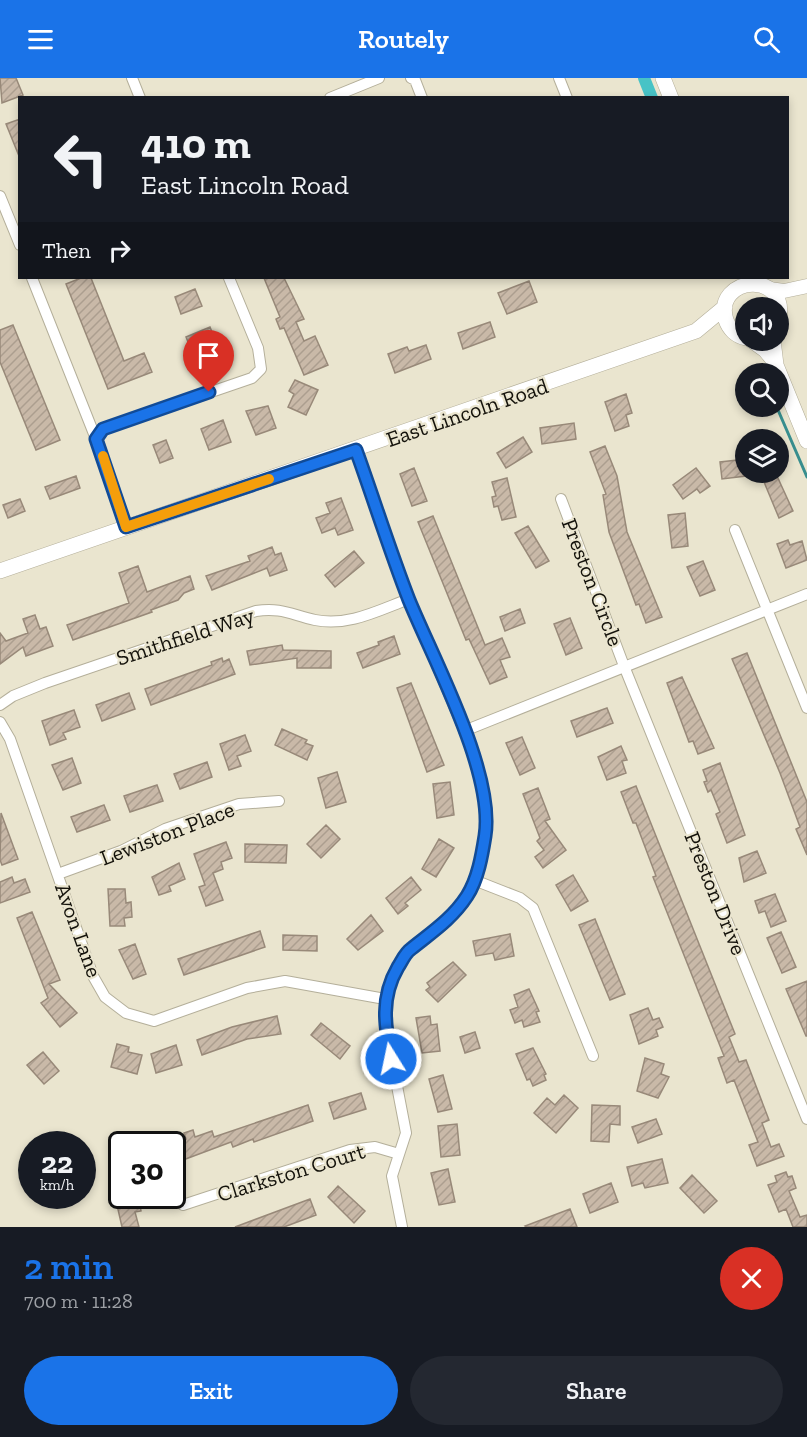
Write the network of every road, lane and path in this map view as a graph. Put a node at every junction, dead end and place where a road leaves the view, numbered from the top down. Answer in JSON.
{"nodes":[{"id":1,"x":132,"y":78,"type":"edge"},
{"id":2,"x":379,"y":78,"type":"edge"},
{"id":3,"x":411,"y":78,"type":"edge"},
{"id":4,"x":559,"y":78,"type":"edge"},
{"id":5,"x":663,"y":78,"type":"edge"},
{"id":6,"x":139,"y":96,"type":"edge"},
{"id":7,"x":335,"y":96,"type":"edge"},
{"id":8,"x":421,"y":96,"type":"edge"},
{"id":9,"x":566,"y":96,"type":"edge"},
{"id":10,"x":670,"y":96,"type":"edge"},
{"id":11,"x":0,"y":196,"type":"edge"},
{"id":12,"x":11,"y":225,"type":"junction"},
{"id":13,"x":0,"y":228,"type":"edge"},
{"id":14,"x":18,"y":241,"type":"edge"},
{"id":15,"x":32,"y":279,"type":"edge"},
{"id":16,"x":230,"y":279,"type":"edge"},
{"id":17,"x":733,"y":279,"type":"edge"},
{"id":18,"x":759,"y":284,"type":"edge"},
{"id":19,"x":805,"y":287,"type":"edge"},
{"id":20,"x":776,"y":297,"type":"edge"},
{"id":21,"x":727,"y":302,"type":"junction"},
{"id":22,"x":789,"y":303,"type":"edge"},
{"id":23,"x":696,"y":331,"type":"junction"},
{"id":24,"x":735,"y":331,"type":"edge"},
{"id":25,"x":735,"y":334,"type":"edge"},
{"id":26,"x":789,"y":397,"type":"edge"},
{"id":27,"x":96,"y":439,"type":"junction"},
{"id":28,"x":807,"y":441,"type":"edge"},
{"id":29,"x":356,"y":450,"type":"junction"},
{"id":30,"x":561,"y":499,"type":"dead end"},
{"id":31,"x":126,"y":527,"type":"junction"},
{"id":32,"x":735,"y":530,"type":"dead end"},
{"id":33,"x":0,"y":571,"type":"edge"},
{"id":34,"x":807,"y":594,"type":"edge"},
{"id":35,"x":409,"y":598,"type":"junction"},
{"id":36,"x":768,"y":610,"type":"junction"},
{"id":37,"x":624,"y":666,"type":"junction"},
{"id":38,"x":0,"y":705,"type":"edge"},
{"id":39,"x":807,"y":708,"type":"edge"},
{"id":40,"x":0,"y":722,"type":"edge"},
{"id":41,"x":464,"y":731,"type":"junction"},
{"id":42,"x":279,"y":801,"type":"dead end"},
{"id":43,"x":58,"y":874,"type":"junction"},
{"id":44,"x":474,"y":880,"type":"junction"},
{"id":45,"x":385,"y":999,"type":"junction"},
{"id":46,"x":593,"y":1056,"type":"dead end"},
{"id":47,"x":807,"y":1119,"type":"edge"},
{"id":48,"x":399,"y":1155,"type":"junction"},
{"id":49,"x":186,"y":1204,"type":"edge"},
{"id":50,"x":402,"y":1227,"type":"edge"}],
"edges":[{"from":1,"to":6,"type":"street"},
{"from":2,"to":7,"type":"street"},
{"from":3,"to":8,"type":"street"},
{"from":4,"to":9,"type":"street"},
{"from":5,"to":10,"type":"main road"},
{"from":11,"to":12,"type":"street"},
{"from":12,"to":13,"type":"street"},
{"from":12,"to":14,"type":"street"},
{"from":15,"to":27,"type":"street"},
{"from":16,"to":27,"type":"street"},
{"from":17,"to":21,"type":"main road"},
{"from":18,"to":19,"type":"street"},
{"from":18,"to":20,"type":"main road"},
{"from":18,"to":21,"type":"main road","name":"East Lincoln Road"},
{"from":19,"to":22,"type":"street"},
{"from":21,"to":23,"type":"main road","name":"East Lincoln Road"},
{"from":21,"to":24,"type":"main road"},
{"from":23,"to":25,"type":"main road","name":"East Lincoln Road"},
{"from":23,"to":29,"type":"main road","name":"East Lincoln Road"},
{"from":26,"to":28,"type":"main road"},
{"from":27,"to":31,"type":"street"},
{"from":29,"to":31,"type":"main road","name":"East Lincoln Road"},
{"from":29,"to":35,"type":"street"},
{"from":30,"to":37,"type":"street","name":"Preston Circle"},
{"from":31,"to":33,"type":"main road","name":"East Lincoln Road"},
{"from":32,"to":36,"type":"street"},
{"from":34,"to":36,"type":"street"},
{"from":35,"to":38,"type":"street","name":"Smithfield Way"},
{"from":35,"to":41,"type":"street"},
{"from":36,"to":37,"type":"street"},
{"from":36,"to":39,"type":"street"},
{"from":37,"to":41,"type":"street"},
{"from":37,"to":47,"type":"street","name":"Preston Drive"},
{"from":40,"to":43,"type":"street","name":"Avon Lane"},
{"from":41,"to":44,"type":"street"},
{"from":42,"to":43,"type":"street","name":"Lewiston Place"},
{"from":43,"to":45,"type":"street","name":"Avon Lane"},
{"from":44,"to":45,"type":"street"},
{"from":44,"to":46,"type":"street"},
{"from":45,"to":48,"type":"street"},
{"from":48,"to":49,"type":"street","name":"Clarkston Court"},
{"from":48,"to":50,"type":"street"}]}
